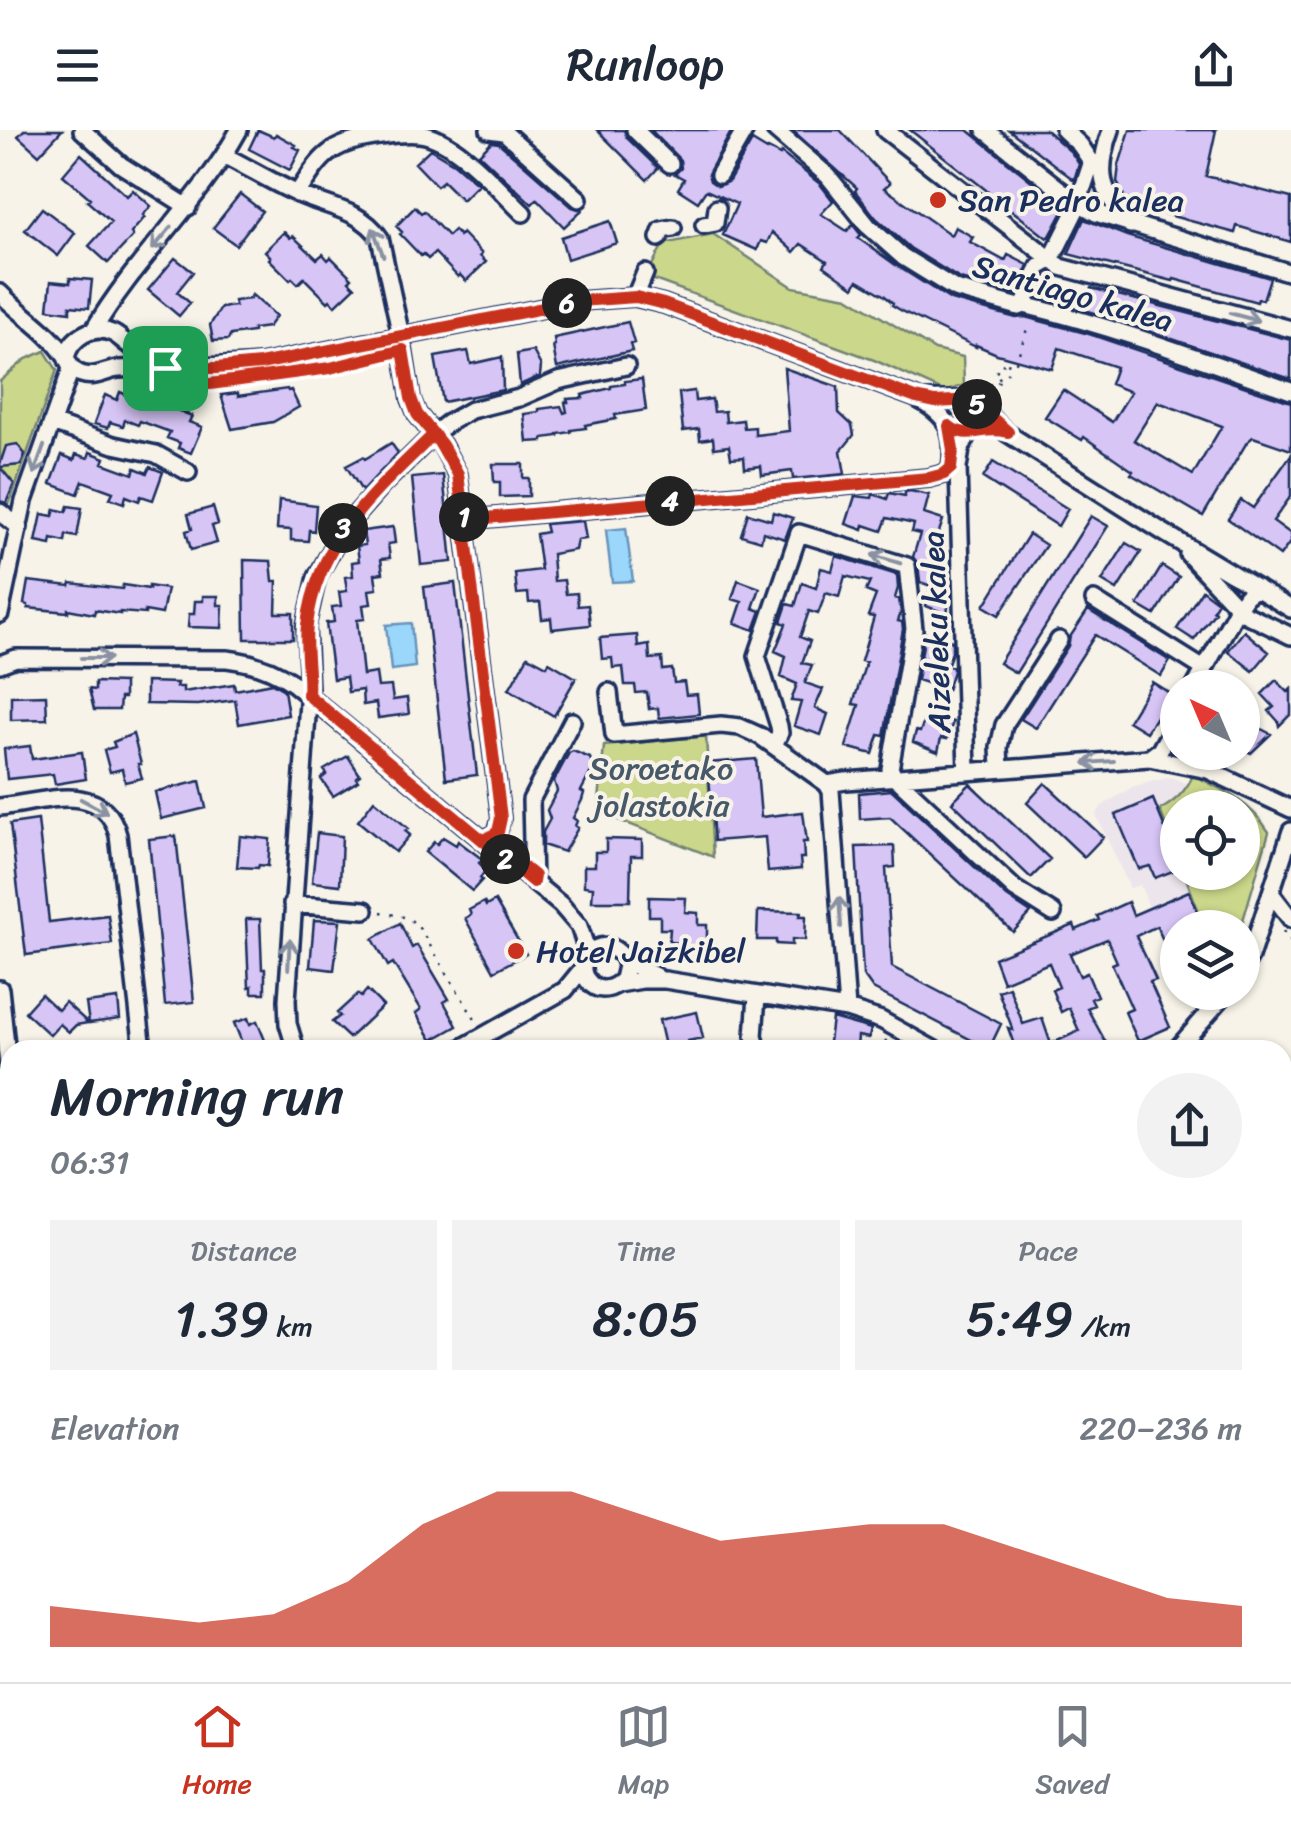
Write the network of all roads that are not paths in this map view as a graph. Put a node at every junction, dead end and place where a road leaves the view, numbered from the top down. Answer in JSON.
{"nodes":[{"id":1,"x":82,"y":130,"type":"edge"},
{"id":2,"x":239,"y":130,"type":"edge"},
{"id":3,"x":490,"y":130,"type":"edge"},
{"id":4,"x":635,"y":130,"type":"edge"},
{"id":5,"x":745,"y":130,"type":"edge"},
{"id":6,"x":775,"y":130,"type":"edge"},
{"id":7,"x":886,"y":130,"type":"edge"},
{"id":8,"x":985,"y":130,"type":"edge"},
{"id":9,"x":1064,"y":130,"type":"edge"},
{"id":10,"x":1111,"y":130,"type":"edge"},
{"id":11,"x":431,"y":132,"type":"edge"},
{"id":12,"x":225,"y":156,"type":"junction"},
{"id":13,"x":670,"y":164,"type":"dead end"},
{"id":14,"x":1098,"y":170,"type":"junction"},
{"id":15,"x":720,"y":175,"type":"dead end"},
{"id":16,"x":297,"y":194,"type":"junction"},
{"id":17,"x":579,"y":199,"type":"dead end"},
{"id":18,"x":1078,"y":204,"type":"junction"},
{"id":19,"x":188,"y":207,"type":"junction"},
{"id":20,"x":717,"y":208,"type":"dead end"},
{"id":21,"x":523,"y":214,"type":"dead end"},
{"id":22,"x":704,"y":224,"type":"dead end"},
{"id":23,"x":1130,"y":225,"type":"junction"},
{"id":24,"x":1050,"y":260,"type":"junction"},
{"id":25,"x":645,"y":272,"type":"dead end"},
{"id":26,"x":1291,"y":273,"type":"edge"},
{"id":27,"x":0,"y":293,"type":"edge"},
{"id":28,"x":636,"y":297,"type":"junction"},
{"id":29,"x":1029,"y":306,"type":"junction"},
{"id":30,"x":1291,"y":329,"type":"edge"},
{"id":31,"x":46,"y":334,"type":"junction"},
{"id":32,"x":86,"y":334,"type":"junction"},
{"id":33,"x":122,"y":342,"type":"junction"},
{"id":34,"x":402,"y":343,"type":"junction"},
{"id":35,"x":69,"y":363,"type":"junction"},
{"id":36,"x":626,"y":366,"type":"dead end"},
{"id":37,"x":172,"y":367,"type":"junction"},
{"id":38,"x":112,"y":369,"type":"junction"},
{"id":39,"x":1291,"y":391,"type":"edge"},
{"id":40,"x":916,"y":398,"type":"junction"},
{"id":41,"x":955,"y":401,"type":"junction"},
{"id":42,"x":980,"y":408,"type":"junction"},
{"id":43,"x":52,"y":423,"type":"junction"},
{"id":44,"x":948,"y":424,"type":"junction"},
{"id":45,"x":972,"y":432,"type":"junction"},
{"id":46,"x":1008,"y":432,"type":"junction"},
{"id":47,"x":434,"y":434,"type":"junction"},
{"id":48,"x":188,"y":472,"type":"dead end"},
{"id":49,"x":0,"y":512,"type":"edge"},
{"id":50,"x":464,"y":520,"type":"junction"},
{"id":51,"x":19,"y":527,"type":"junction"},
{"id":52,"x":1162,"y":532,"type":"junction"},
{"id":53,"x":1256,"y":588,"type":"junction"},
{"id":54,"x":1094,"y":600,"type":"dead end"},
{"id":55,"x":1238,"y":608,"type":"junction"},
{"id":56,"x":1291,"y":610,"type":"edge"},
{"id":57,"x":0,"y":614,"type":"edge"},
{"id":58,"x":1291,"y":636,"type":"edge"},
{"id":59,"x":1059,"y":640,"type":"dead end"},
{"id":60,"x":0,"y":664,"type":"edge"},
{"id":61,"x":1204,"y":669,"type":"joint"},
{"id":62,"x":609,"y":692,"type":"dead end"},
{"id":63,"x":308,"y":695,"type":"junction"},
{"id":64,"x":572,"y":720,"type":"dead end"},
{"id":65,"x":774,"y":746,"type":"junction"},
{"id":66,"x":1160,"y":750,"type":"edge"},
{"id":67,"x":1149,"y":758,"type":"junction"},
{"id":68,"x":1000,"y":769,"type":"junction"},
{"id":69,"x":971,"y":771,"type":"junction"},
{"id":70,"x":895,"y":777,"type":"junction"},
{"id":71,"x":827,"y":784,"type":"junction"},
{"id":72,"x":0,"y":808,"type":"edge"},
{"id":73,"x":1291,"y":809,"type":"edge"},
{"id":74,"x":1291,"y":831,"type":"edge"},
{"id":75,"x":483,"y":840,"type":"junction"},
{"id":76,"x":533,"y":882,"type":"junction"},
{"id":77,"x":1271,"y":892,"type":"junction"},
{"id":78,"x":292,"y":904,"type":"junction"},
{"id":79,"x":366,"y":910,"type":"road end"},
{"id":80,"x":1053,"y":913,"type":"dead end"},
{"id":81,"x":1291,"y":919,"type":"edge"},
{"id":82,"x":1260,"y":926,"type":"edge"},
{"id":83,"x":624,"y":959,"type":"junction"},
{"id":84,"x":586,"y":961,"type":"junction"},
{"id":85,"x":666,"y":980,"type":"junction"},
{"id":86,"x":618,"y":984,"type":"junction"},
{"id":87,"x":595,"y":988,"type":"junction"},
{"id":88,"x":0,"y":989,"type":"edge"},
{"id":89,"x":566,"y":990,"type":"junction"},
{"id":90,"x":756,"y":996,"type":"junction"},
{"id":91,"x":847,"y":1010,"type":"junction"},
{"id":92,"x":1215,"y":1010,"type":"edge"},
{"id":93,"x":6,"y":1040,"type":"edge"},
{"id":94,"x":142,"y":1040,"type":"edge"},
{"id":95,"x":293,"y":1040,"type":"edge"},
{"id":96,"x":475,"y":1040,"type":"edge"},
{"id":97,"x":755,"y":1040,"type":"edge"},
{"id":98,"x":917,"y":1040,"type":"edge"},
{"id":99,"x":1195,"y":1040,"type":"edge"}],
"edges":[{"from":1,"to":19,"type":"street"},
{"from":2,"to":12,"type":"street"},
{"from":3,"to":17,"type":"street"},
{"from":4,"to":13,"type":"street"},
{"from":5,"to":15,"type":"street"},
{"from":6,"to":29,"type":"street","name":"Santiago kalea"},
{"from":7,"to":24,"type":"street"},
{"from":8,"to":18,"type":"street"},
{"from":9,"to":14,"type":"street"},
{"from":10,"to":14,"type":"street"},
{"from":11,"to":16,"type":"street"},
{"from":11,"to":21,"type":"street"},
{"from":12,"to":16,"type":"street"},
{"from":12,"to":19,"type":"street"},
{"from":14,"to":18,"type":"street"},
{"from":14,"to":23,"type":"street"},
{"from":34,"to":16,"type":"street","one_way":true},
{"from":18,"to":23,"type":"street"},
{"from":18,"to":24,"type":"street"},
{"from":19,"to":32,"type":"street","one_way":true},
{"from":20,"to":22,"type":"street"},
{"from":23,"to":26,"type":"street"},
{"from":24,"to":29,"type":"street"},
{"from":24,"to":30,"type":"street","one_way":true},
{"from":25,"to":28,"type":"street"},
{"from":27,"to":31,"type":"street"},
{"from":28,"to":34,"type":"street"},
{"from":28,"to":40,"type":"street"},
{"from":29,"to":39,"type":"street","name":"Santiago kalea"},
{"from":31,"to":32,"type":"street"},
{"from":31,"to":35,"type":"street"},
{"from":32,"to":33,"type":"street"},
{"from":32,"to":35,"type":"street"},
{"from":33,"to":37,"type":"street"},
{"from":33,"to":38,"type":"street"},
{"from":34,"to":37,"type":"street"},
{"from":34,"to":47,"type":"street"},
{"from":35,"to":38,"type":"street"},
{"from":35,"to":43,"type":"street"},
{"from":36,"to":47,"type":"street"},
{"from":37,"to":38,"type":"street"},
{"from":40,"to":41,"type":"street"},
{"from":40,"to":44,"type":"street"},
{"from":41,"to":42,"type":"street"},
{"from":41,"to":44,"type":"street"},
{"from":42,"to":45,"type":"street"},
{"from":42,"to":46,"type":"street"},
{"from":43,"to":48,"type":"street"},
{"from":43,"to":51,"type":"street","one_way":true},
{"from":44,"to":45,"type":"street"},
{"from":44,"to":50,"type":"street"},
{"from":45,"to":46,"type":"street"},
{"from":45,"to":69,"type":"street","name":"Aizeleku kalea"},
{"from":46,"to":52,"type":"street"},
{"from":47,"to":50,"type":"street"},
{"from":47,"to":63,"type":"street"},
{"from":49,"to":51,"type":"street"},
{"from":50,"to":75,"type":"street"},
{"from":51,"to":57,"type":"street"},
{"from":52,"to":53,"type":"street"},
{"from":52,"to":55,"type":"street"},
{"from":53,"to":55,"type":"street"},
{"from":53,"to":56,"type":"street"},
{"from":54,"to":61,"type":"street"},
{"from":55,"to":58,"type":"street"},
{"from":55,"to":61,"type":"street"},
{"from":59,"to":68,"type":"street"},
{"from":60,"to":63,"type":"street","one_way":true},
{"from":62,"to":65,"type":"street"},
{"from":63,"to":75,"type":"street"},
{"from":63,"to":78,"type":"street"},
{"from":64,"to":76,"type":"street"},
{"from":70,"to":65,"type":"street","one_way":true},
{"from":65,"to":71,"type":"street"},
{"from":66,"to":67,"type":"street"},
{"from":67,"to":68,"type":"street","one_way":true},
{"from":67,"to":73,"type":"street"},
{"from":68,"to":69,"type":"street"},
{"from":69,"to":70,"type":"street"},
{"from":70,"to":71,"type":"street"},
{"from":70,"to":80,"type":"street"},
{"from":91,"to":71,"type":"street","one_way":true},
{"from":72,"to":94,"type":"street","one_way":true},
{"from":74,"to":77,"type":"street"},
{"from":75,"to":76,"type":"street"},
{"from":76,"to":84,"type":"street"},
{"from":77,"to":81,"type":"street"},
{"from":77,"to":82,"type":"street"},
{"from":78,"to":79,"type":"street"},
{"from":95,"to":78,"type":"street","one_way":true},
{"from":83,"to":84,"type":"street"},
{"from":83,"to":85,"type":"street"},
{"from":83,"to":86,"type":"street"},
{"from":84,"to":87,"type":"street"},
{"from":84,"to":89,"type":"street"},
{"from":85,"to":86,"type":"street"},
{"from":85,"to":90,"type":"street"},
{"from":86,"to":87,"type":"street"},
{"from":87,"to":89,"type":"street"},
{"from":88,"to":93,"type":"street"},
{"from":89,"to":96,"type":"street"},
{"from":90,"to":91,"type":"street"},
{"from":90,"to":97,"type":"street"},
{"from":91,"to":98,"type":"street"},
{"from":92,"to":99,"type":"street"}]}
